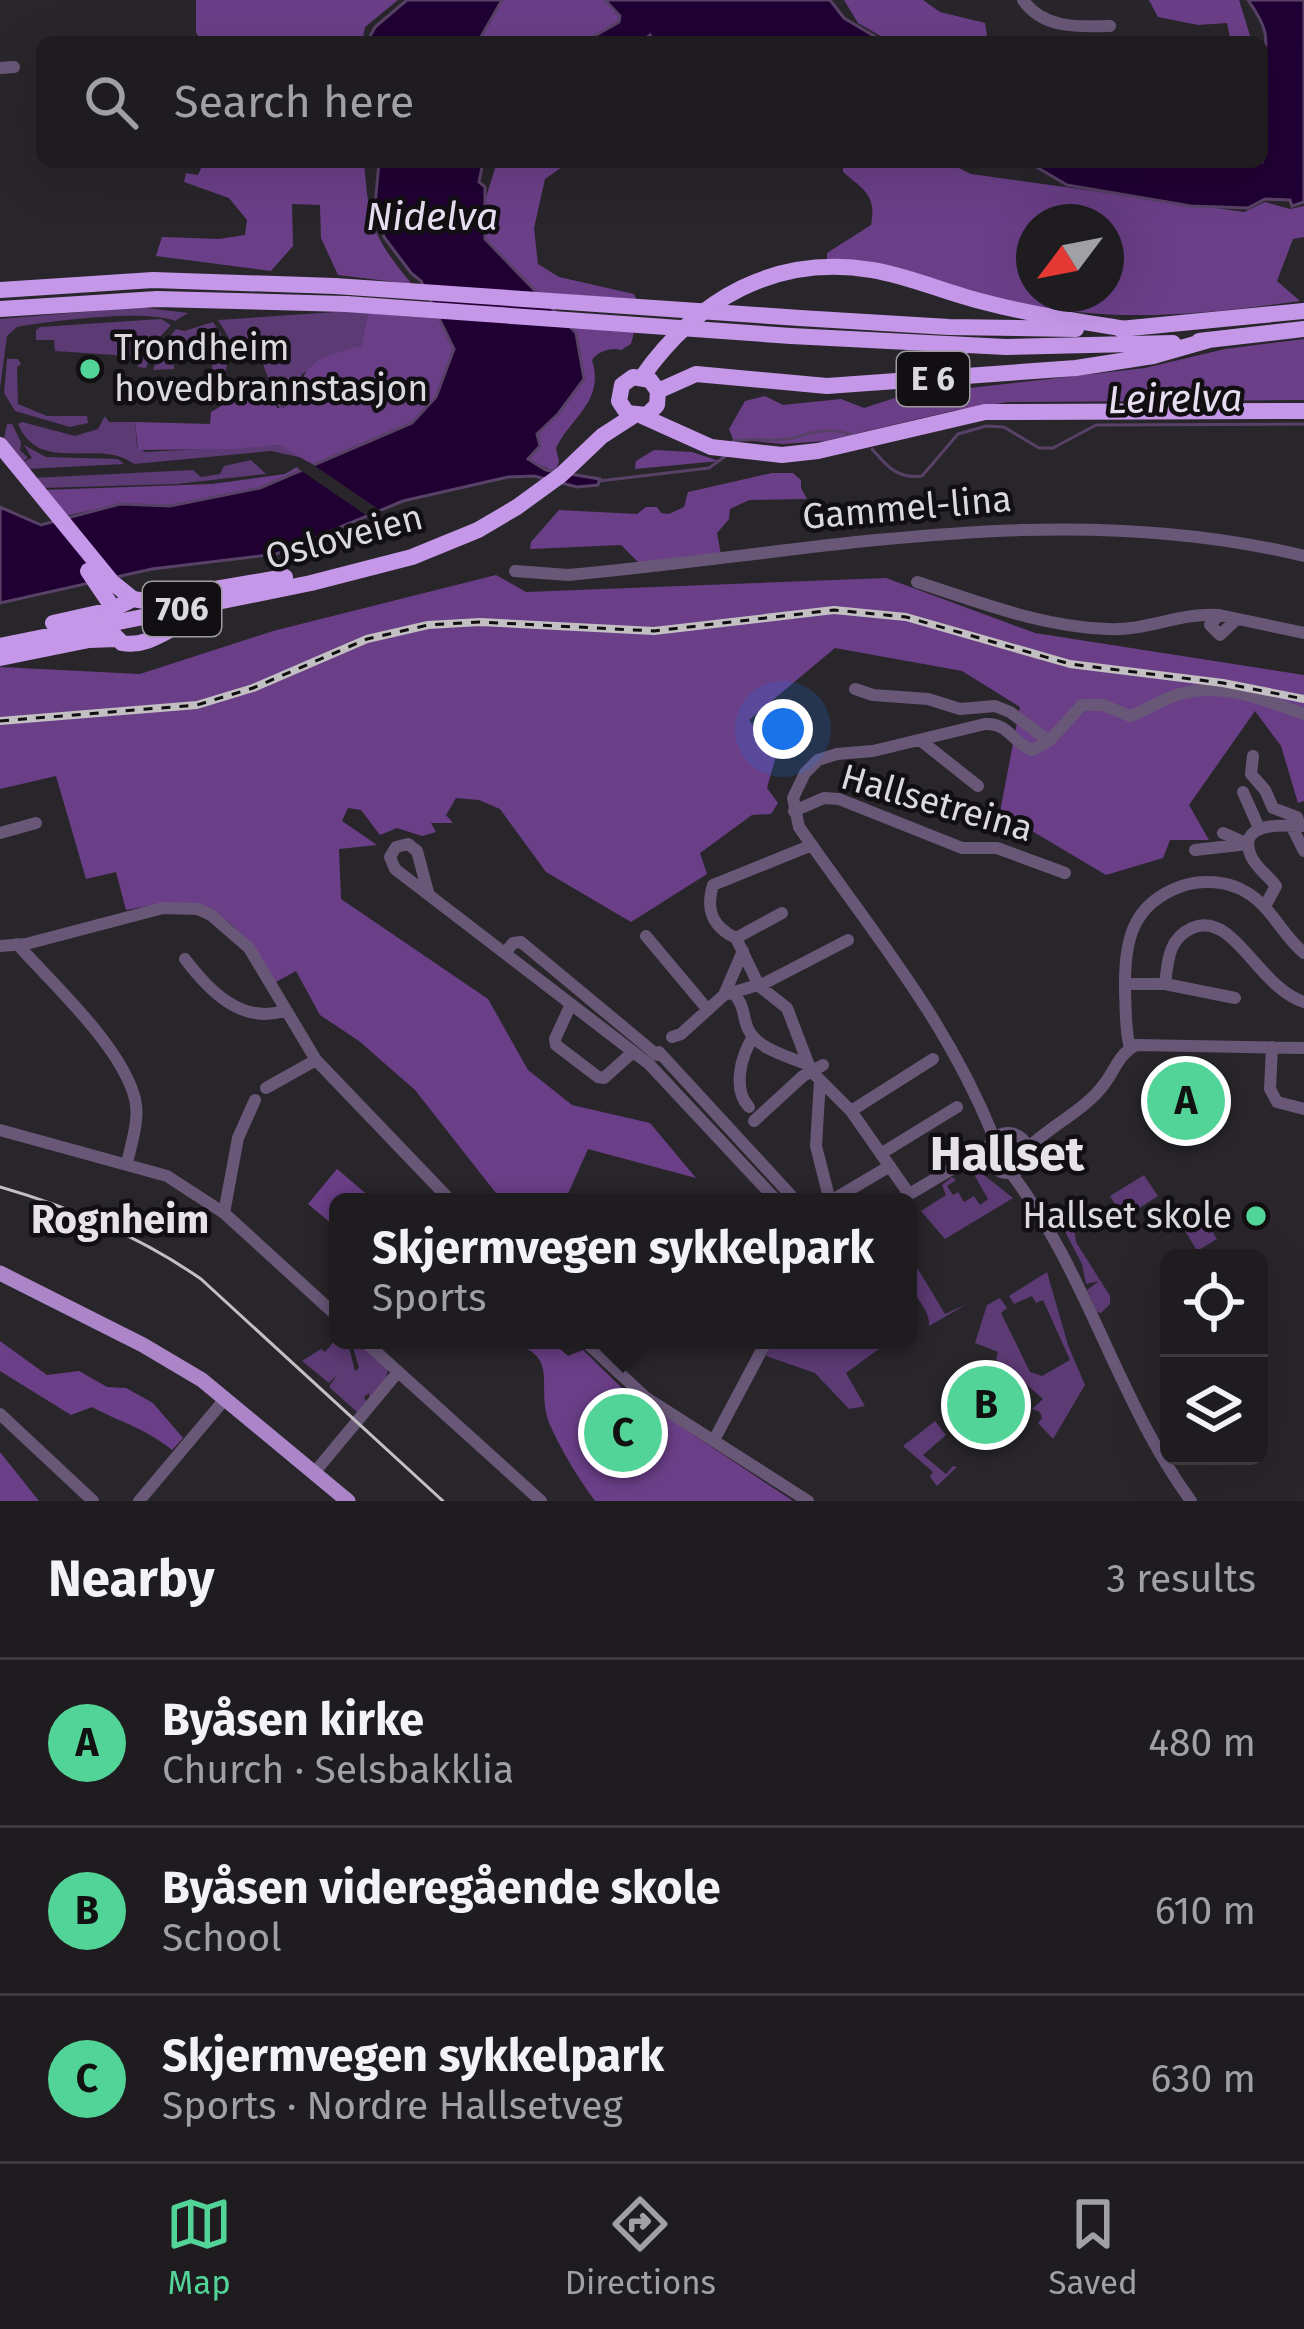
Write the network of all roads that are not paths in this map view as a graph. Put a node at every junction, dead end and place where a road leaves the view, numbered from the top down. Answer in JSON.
{"nodes":[{"id":1,"x":1023,"y":0,"type":"edge"},
{"id":2,"x":1110,"y":26,"type":"dead end"},
{"id":3,"x":0,"y":290,"type":"edge"},
{"id":4,"x":0,"y":309,"type":"edge"},
{"id":5,"x":1304,"y":311,"type":"edge"},
{"id":6,"x":1126,"y":329,"type":"junction"},
{"id":7,"x":1304,"y":329,"type":"edge"},
{"id":8,"x":1209,"y":340,"type":"junction"},
{"id":9,"x":642,"y":377,"type":"junction"},
{"id":10,"x":619,"y":400,"type":"junction"},
{"id":11,"x":648,"y":407,"type":"junction"},
{"id":12,"x":1304,"y":411,"type":"edge"},
{"id":13,"x":602,"y":436,"type":"junction"},
{"id":14,"x":3,"y":455,"type":"edge"},
{"id":15,"x":1304,"y":556,"type":"edge"},
{"id":16,"x":363,"y":571,"type":"junction"},
{"id":17,"x":515,"y":571,"type":"dead end"},
{"id":18,"x":917,"y":582,"type":"dead end"},
{"id":19,"x":142,"y":600,"type":"junction"},
{"id":20,"x":112,"y":609,"type":"junction"},
{"id":21,"x":165,"y":625,"type":"junction"},
{"id":22,"x":1304,"y":633,"type":"edge"},
{"id":23,"x":0,"y":634,"type":"edge"},
{"id":24,"x":113,"y":635,"type":"junction"},
{"id":25,"x":0,"y":646,"type":"edge"},
{"id":26,"x":0,"y":658,"type":"edge"},
{"id":27,"x":855,"y":689,"type":"dead end"},
{"id":28,"x":1304,"y":715,"type":"edge"},
{"id":29,"x":920,"y":740,"type":"junction"},
{"id":30,"x":1049,"y":741,"type":"junction"},
{"id":31,"x":1253,"y":756,"type":"dead end"},
{"id":32,"x":978,"y":785,"type":"dead end"},
{"id":33,"x":1243,"y":792,"type":"dead end"},
{"id":34,"x":794,"y":812,"type":"junction"},
{"id":35,"x":36,"y":823,"type":"dead end"},
{"id":36,"x":1298,"y":826,"type":"edge"},
{"id":37,"x":1258,"y":828,"type":"junction"},
{"id":38,"x":0,"y":832,"type":"edge"},
{"id":39,"x":1223,"y":833,"type":"dead end"},
{"id":40,"x":1248,"y":844,"type":"junction"},
{"id":41,"x":812,"y":845,"type":"junction"},
{"id":42,"x":1195,"y":850,"type":"dead end"},
{"id":43,"x":1304,"y":851,"type":"edge"},
{"id":44,"x":1065,"y":873,"type":"dead end"},
{"id":45,"x":428,"y":892,"type":"dead end"},
{"id":46,"x":1265,"y":907,"type":"junction"},
{"id":47,"x":782,"y":914,"type":"dead end"},
{"id":48,"x":646,"y":936,"type":"dead end"},
{"id":49,"x":848,"y":940,"type":"dead end"},
{"id":50,"x":17,"y":944,"type":"junction"},
{"id":51,"x":740,"y":945,"type":"junction"},
{"id":52,"x":0,"y":946,"type":"edge"},
{"id":53,"x":505,"y":953,"type":"junction"},
{"id":54,"x":1304,"y":953,"type":"edge"},
{"id":55,"x":185,"y":959,"type":"dead end"},
{"id":56,"x":1125,"y":984,"type":"junction"},
{"id":57,"x":1166,"y":984,"type":"junction"},
{"id":58,"x":756,"y":987,"type":"junction"},
{"id":59,"x":729,"y":994,"type":"junction"},
{"id":60,"x":1235,"y":998,"type":"dead end"},
{"id":61,"x":1304,"y":1002,"type":"edge"},
{"id":62,"x":571,"y":1004,"type":"junction"},
{"id":63,"x":744,"y":1006,"type":"junction"},
{"id":64,"x":708,"y":1010,"type":"junction"},
{"id":65,"x":284,"y":1011,"type":"junction"},
{"id":66,"x":672,"y":1036,"type":"dead end"},
{"id":67,"x":753,"y":1037,"type":"junction"},
{"id":68,"x":1272,"y":1047,"type":"junction"},
{"id":69,"x":1130,"y":1048,"type":"junction"},
{"id":70,"x":1304,"y":1048,"type":"edge"},
{"id":71,"x":633,"y":1052,"type":"junction"},
{"id":72,"x":933,"y":1059,"type":"dead end"},
{"id":73,"x":316,"y":1060,"type":"junction"},
{"id":74,"x":816,"y":1070,"type":"junction"},
{"id":75,"x":266,"y":1088,"type":"dead end"},
{"id":76,"x":255,"y":1100,"type":"dead end"},
{"id":77,"x":957,"y":1107,"type":"dead end"},
{"id":78,"x":1304,"y":1109,"type":"edge"},
{"id":79,"x":851,"y":1111,"type":"junction"},
{"id":80,"x":0,"y":1130,"type":"edge"},
{"id":81,"x":1024,"y":1143,"type":"junction"},
{"id":82,"x":994,"y":1145,"type":"junction"},
{"id":83,"x":886,"y":1159,"type":"junction"},
{"id":84,"x":127,"y":1163,"type":"junction"},
{"id":85,"x":1016,"y":1170,"type":"junction"},
{"id":86,"x":443,"y":1193,"type":"edge"},
{"id":87,"x":770,"y":1193,"type":"edge"},
{"id":88,"x":789,"y":1193,"type":"edge"},
{"id":89,"x":827,"y":1193,"type":"edge"},
{"id":90,"x":841,"y":1193,"type":"edge"},
{"id":91,"x":900,"y":1193,"type":"edge"},
{"id":92,"x":910,"y":1193,"type":"edge"},
{"id":93,"x":224,"y":1213,"type":"junction"},
{"id":94,"x":0,"y":1273,"type":"edge"},
{"id":95,"x":329,"y":1309,"type":"edge"},
{"id":96,"x":373,"y":1349,"type":"edge"},
{"id":97,"x":593,"y":1349,"type":"edge"},
{"id":98,"x":762,"y":1349,"type":"edge"},
{"id":99,"x":398,"y":1372,"type":"junction"},
{"id":100,"x":225,"y":1399,"type":"junction"},
{"id":101,"x":0,"y":1414,"type":"edge"},
{"id":102,"x":714,"y":1441,"type":"junction"},
{"id":103,"x":314,"y":1473,"type":"junction"},
{"id":104,"x":93,"y":1501,"type":"edge"},
{"id":105,"x":139,"y":1501,"type":"edge"},
{"id":106,"x":348,"y":1501,"type":"edge"},
{"id":107,"x":541,"y":1501,"type":"edge"},
{"id":108,"x":808,"y":1501,"type":"edge"},
{"id":109,"x":1191,"y":1501,"type":"edge"}],
"edges":[{"from":1,"to":2,"type":"street"},
{"from":3,"to":6,"type":"highway","number":"E 6","bridge":true},
{"from":4,"to":8,"type":"highway","number":"E 6","bridge":true},
{"from":5,"to":6,"type":"highway","number":"E 6"},
{"from":6,"to":9,"type":"highway","number":"E 6"},
{"from":7,"to":8,"type":"highway","number":"E 6"},
{"from":8,"to":11,"type":"highway","number":"E 6"},
{"from":9,"to":10,"type":"highway","number":"706"},
{"from":9,"to":11,"type":"highway"},
{"from":10,"to":11,"type":"highway"},
{"from":10,"to":13,"type":"highway","name":"Osloveien","number":"706"},
{"from":11,"to":12,"type":"highway"},
{"from":11,"to":13,"type":"highway","name":"Osloveien","number":"706"},
{"from":13,"to":16,"type":"highway","name":"Osloveien","number":"706"},
{"from":14,"to":19,"type":"highway","number":"706"},
{"from":14,"to":20,"type":"highway","number":"706"},
{"from":15,"to":17,"type":"street","name":"Gammel-lina"},
{"from":16,"to":19,"type":"highway","number":"706"},
{"from":16,"to":21,"type":"highway","number":"706"},
{"from":16,"to":25,"type":"highway","name":"Osloveien","number":"706"},
{"from":18,"to":22,"type":"street"},
{"from":19,"to":20,"type":"highway","number":"706","bridge":true},
{"from":19,"to":21,"type":"highway","number":"706","bridge":true},
{"from":20,"to":23,"type":"highway","number":"706"},
{"from":20,"to":24,"type":"highway","number":"706","bridge":true},
{"from":21,"to":24,"type":"highway","number":"706"},
{"from":24,"to":26,"type":"highway","number":"706"},
{"from":27,"to":30,"type":"street"},
{"from":28,"to":30,"type":"street"},
{"from":29,"to":30,"type":"street"},
{"from":29,"to":32,"type":"street"},
{"from":29,"to":34,"type":"street"},
{"from":31,"to":36,"type":"street"},
{"from":33,"to":37,"type":"street"},
{"from":34,"to":41,"type":"street"},
{"from":34,"to":44,"type":"street","name":"Hallsetreina"},
{"from":35,"to":38,"type":"street"},
{"from":36,"to":37,"type":"street"},
{"from":36,"to":43,"type":"street"},
{"from":37,"to":40,"type":"street"},
{"from":39,"to":40,"type":"street"},
{"from":40,"to":42,"type":"street"},
{"from":40,"to":46,"type":"street"},
{"from":41,"to":51,"type":"street"},
{"from":41,"to":82,"type":"street"},
{"from":45,"to":53,"type":"street"},
{"from":46,"to":54,"type":"street"},
{"from":46,"to":56,"type":"street"},
{"from":47,"to":51,"type":"street"},
{"from":48,"to":64,"type":"street"},
{"from":49,"to":58,"type":"street"},
{"from":50,"to":52,"type":"street"},
{"from":50,"to":65,"type":"street"},
{"from":50,"to":84,"type":"street"},
{"from":51,"to":58,"type":"street"},
{"from":51,"to":59,"type":"street"},
{"from":53,"to":62,"type":"street"},
{"from":53,"to":88,"type":"street"},
{"from":55,"to":65,"type":"street"},
{"from":56,"to":57,"type":"street"},
{"from":56,"to":69,"type":"street"},
{"from":57,"to":60,"type":"street"},
{"from":57,"to":61,"type":"street"},
{"from":58,"to":59,"type":"street"},
{"from":58,"to":63,"type":"street"},
{"from":58,"to":74,"type":"street"},
{"from":59,"to":63,"type":"street"},
{"from":59,"to":64,"type":"street"},
{"from":62,"to":71,"type":"street"},
{"from":62,"to":71,"type":"street"},
{"from":63,"to":67,"type":"street"},
{"from":64,"to":66,"type":"street"},
{"from":65,"to":73,"type":"street"},
{"from":67,"to":74,"type":"street"},
{"from":67,"to":74,"type":"street"},
{"from":68,"to":69,"type":"street"},
{"from":68,"to":70,"type":"street"},
{"from":68,"to":78,"type":"street"},
{"from":69,"to":81,"type":"street"},
{"from":71,"to":87,"type":"street"},
{"from":72,"to":79,"type":"street"},
{"from":73,"to":75,"type":"street"},
{"from":73,"to":86,"type":"street"},
{"from":74,"to":79,"type":"street"},
{"from":74,"to":89,"type":"street"},
{"from":76,"to":93,"type":"street"},
{"from":77,"to":83,"type":"street"},
{"from":79,"to":83,"type":"street"},
{"from":80,"to":84,"type":"street"},
{"from":81,"to":82,"type":"street"},
{"from":81,"to":85,"type":"street"},
{"from":82,"to":85,"type":"street"},
{"from":82,"to":92,"type":"street"},
{"from":83,"to":90,"type":"street"},
{"from":83,"to":91,"type":"street"},
{"from":84,"to":93,"type":"street"},
{"from":85,"to":109,"type":"street"},
{"from":93,"to":95,"type":"street"},
{"from":94,"to":100,"type":"main road"},
{"from":96,"to":99,"type":"street"},
{"from":97,"to":102,"type":"street"},
{"from":98,"to":102,"type":"street"},
{"from":99,"to":103,"type":"street"},
{"from":99,"to":107,"type":"street"},
{"from":100,"to":103,"type":"main road"},
{"from":100,"to":105,"type":"street"},
{"from":101,"to":104,"type":"street"},
{"from":102,"to":108,"type":"street"},
{"from":103,"to":106,"type":"main road"}]}
